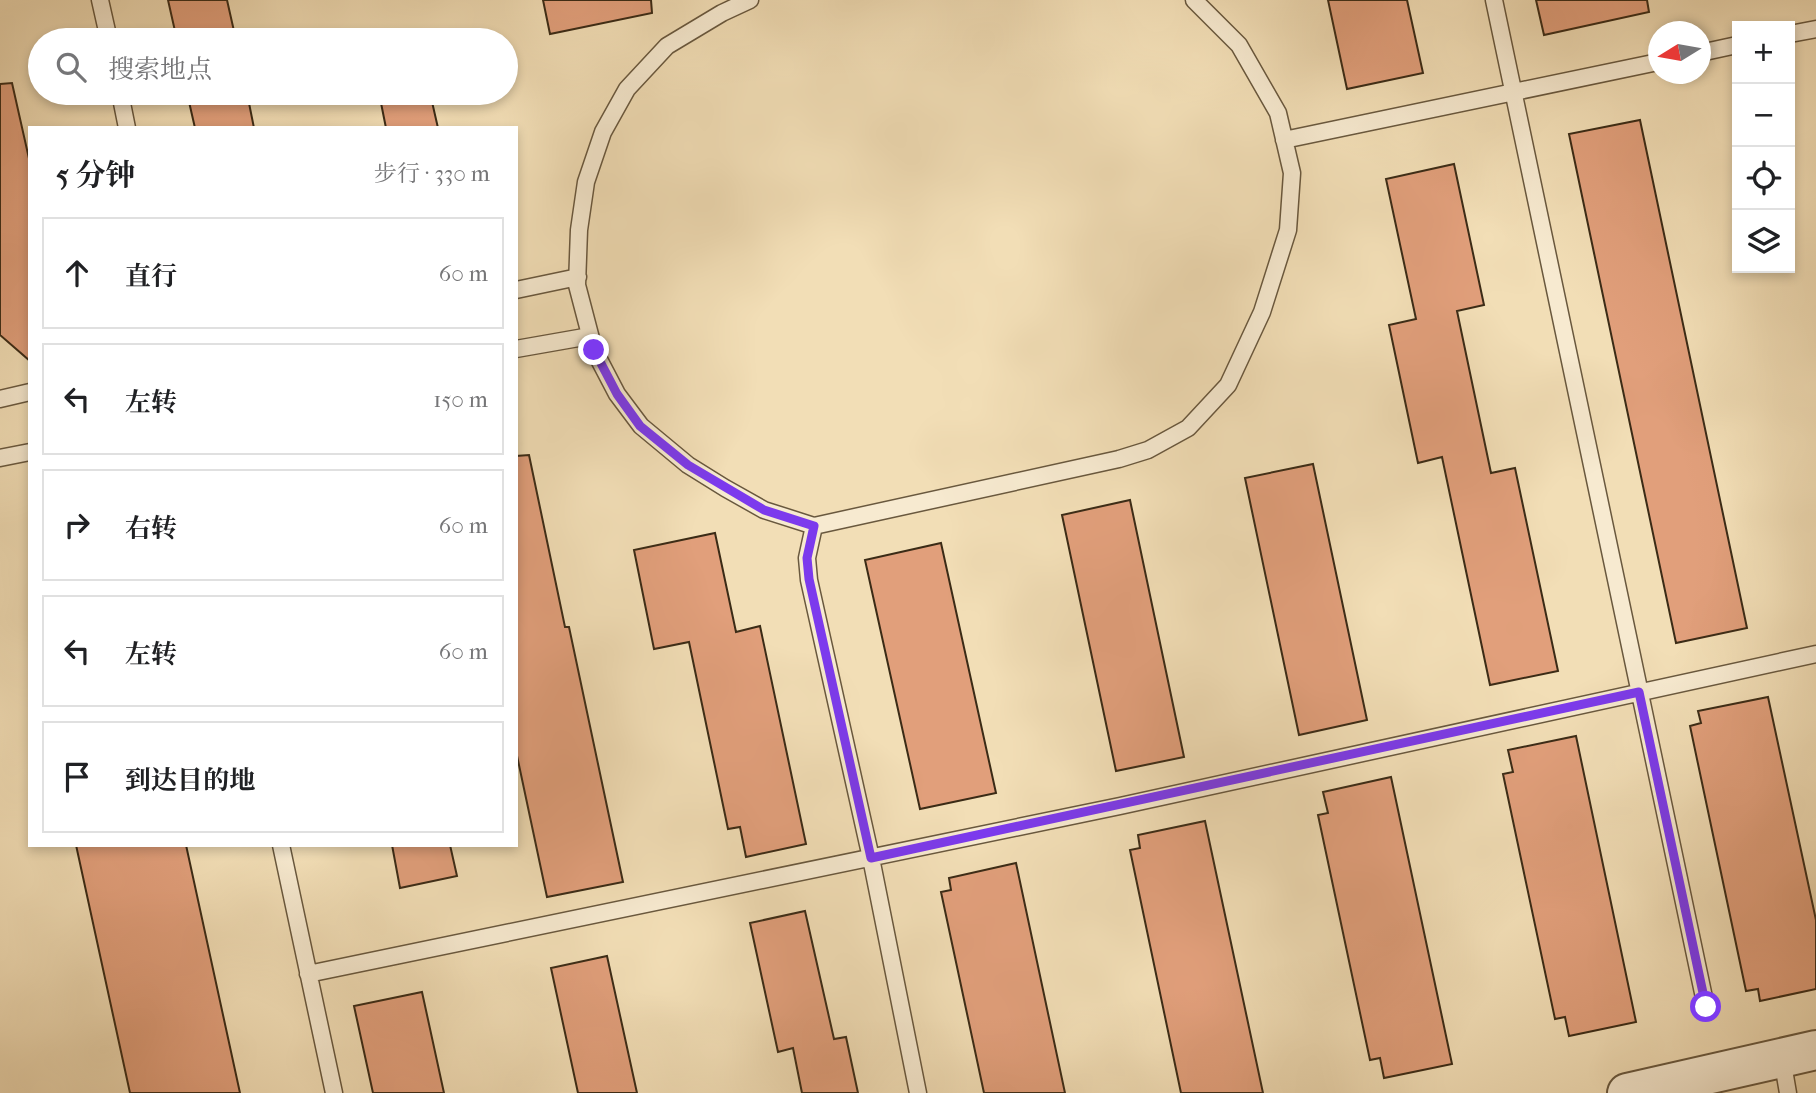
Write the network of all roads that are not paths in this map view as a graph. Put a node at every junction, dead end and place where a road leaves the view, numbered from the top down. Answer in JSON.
{"nodes":[{"id":1,"x":100,"y":0,"type":"edge"},
{"id":2,"x":750,"y":0,"type":"edge"},
{"id":3,"x":1194,"y":0,"type":"edge"},
{"id":4,"x":1494,"y":0,"type":"edge"},
{"id":5,"x":720,"y":6,"type":"edge"},
{"id":6,"x":106,"y":28,"type":"edge"},
{"id":7,"x":1816,"y":29,"type":"edge"},
{"id":8,"x":1795,"y":33,"type":"edge"},
{"id":9,"x":1732,"y":46,"type":"edge"},
{"id":10,"x":1711,"y":51,"type":"edge"},
{"id":11,"x":1648,"y":64,"type":"edge"},
{"id":12,"x":1513,"y":92,"type":"junction"},
{"id":13,"x":122,"y":105,"type":"edge"},
{"id":14,"x":127,"y":126,"type":"edge"},
{"id":15,"x":1284,"y":140,"type":"junction"},
{"id":16,"x":578,"y":277,"type":"junction"},
{"id":17,"x":518,"y":290,"type":"edge"},
{"id":18,"x":590,"y":335,"type":"junction"},
{"id":19,"x":518,"y":349,"type":"edge"},
{"id":20,"x":28,"y":392,"type":"edge"},
{"id":21,"x":0,"y":398,"type":"edge"},
{"id":22,"x":28,"y":452,"type":"edge"},
{"id":23,"x":0,"y":458,"type":"edge"},
{"id":24,"x":814,"y":526,"type":"junction"},
{"id":25,"x":1816,"y":654,"type":"edge"},
{"id":26,"x":1639,"y":692,"type":"junction"},
{"id":27,"x":281,"y":847,"type":"edge"},
{"id":28,"x":871,"y":858,"type":"junction"},
{"id":29,"x":308,"y":974,"type":"junction"},
{"id":30,"x":1706,"y":1007,"type":"dead end"},
{"id":31,"x":1795,"y":1067,"type":"edge"},
{"id":32,"x":334,"y":1093,"type":"edge"},
{"id":33,"x":918,"y":1093,"type":"edge"},
{"id":34,"x":1627,"y":1093,"type":"edge"}],
"edges":[{"from":1,"to":6,"type":"lane"},
{"from":2,"to":5,"type":"lane"},
{"from":3,"to":15,"type":"lane"},
{"from":4,"to":12,"type":"lane"},
{"from":5,"to":16,"type":"lane"},
{"from":7,"to":8,"type":"lane"},
{"from":9,"to":10,"type":"lane"},
{"from":11,"to":12,"type":"lane"},
{"from":12,"to":15,"type":"lane"},
{"from":12,"to":26,"type":"lane"},
{"from":13,"to":14,"type":"lane"},
{"from":15,"to":24,"type":"lane"},
{"from":16,"to":17,"type":"lane"},
{"from":16,"to":18,"type":"lane"},
{"from":18,"to":19,"type":"lane"},
{"from":18,"to":24,"type":"lane"},
{"from":20,"to":21,"type":"lane"},
{"from":22,"to":23,"type":"lane"},
{"from":24,"to":28,"type":"lane"},
{"from":25,"to":26,"type":"lane"},
{"from":26,"to":28,"type":"lane"},
{"from":26,"to":30,"type":"lane"},
{"from":27,"to":29,"type":"lane"},
{"from":28,"to":29,"type":"lane"},
{"from":28,"to":33,"type":"lane"},
{"from":29,"to":32,"type":"lane"},
{"from":31,"to":34,"type":"street"}]}
